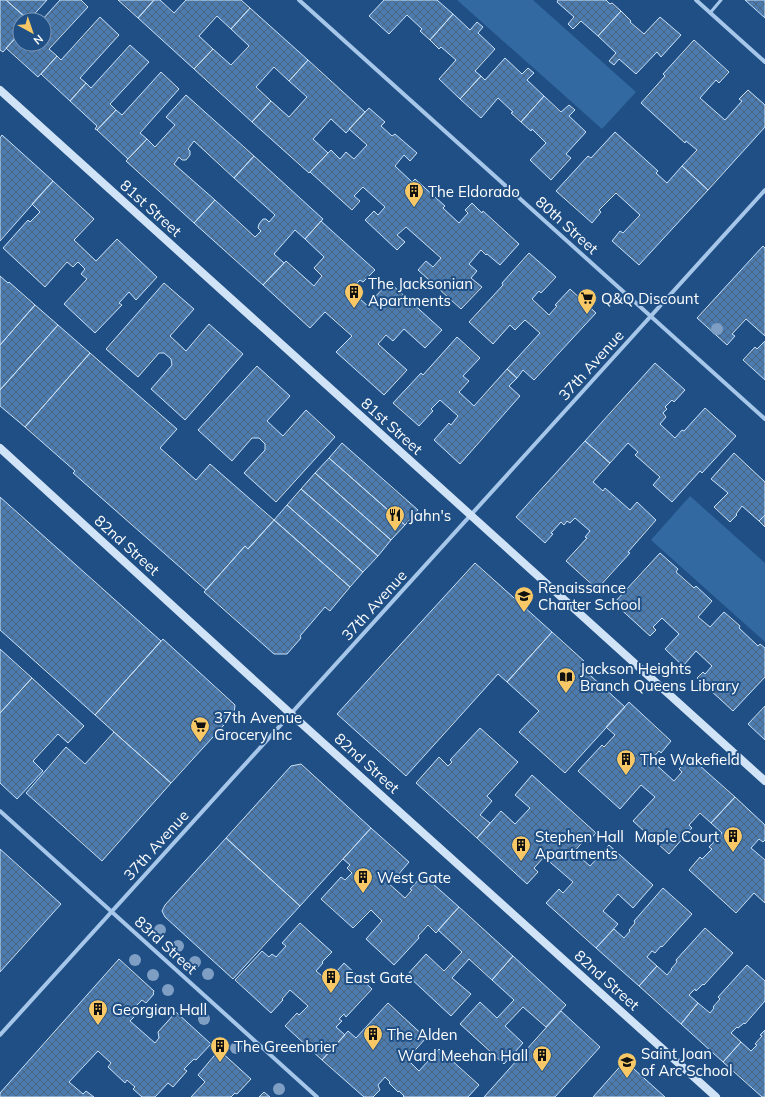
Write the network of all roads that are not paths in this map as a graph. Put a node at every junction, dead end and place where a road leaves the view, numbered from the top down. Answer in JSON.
{"nodes":[{"id":1,"x":299,"y":0,"type":"edge"},
{"id":2,"x":696,"y":0,"type":"edge"},
{"id":3,"x":721,"y":0,"type":"edge"},
{"id":4,"x":710,"y":13,"type":"junction"},
{"id":5,"x":765,"y":62,"type":"edge"},
{"id":6,"x":0,"y":90,"type":"edge"},
{"id":7,"x":765,"y":190,"type":"edge"},
{"id":8,"x":651,"y":317,"type":"junction"},
{"id":9,"x":765,"y":420,"type":"edge"},
{"id":10,"x":0,"y":448,"type":"edge"},
{"id":11,"x":470,"y":516,"type":"junction"},
{"id":12,"x":291,"y":714,"type":"junction"},
{"id":13,"x":765,"y":782,"type":"edge"},
{"id":14,"x":0,"y":811,"type":"edge"},
{"id":15,"x":112,"y":912,"type":"junction"},
{"id":16,"x":0,"y":1035,"type":"edge"},
{"id":17,"x":317,"y":1097,"type":"edge"},
{"id":18,"x":716,"y":1097,"type":"edge"}],
"edges":[{"from":1,"to":8,"type":"street","name":"80th Street"},
{"from":2,"to":4,"type":"street"},
{"from":3,"to":4,"type":"lane"},
{"from":4,"to":5,"type":"street"},
{"from":6,"to":11,"type":"street","name":"81st Street"},
{"from":7,"to":8,"type":"street","name":"37th Avenue"},
{"from":8,"to":9,"type":"street","name":"80th Street"},
{"from":8,"to":11,"type":"street","name":"37th Avenue"},
{"from":10,"to":12,"type":"street","name":"82nd Street"},
{"from":11,"to":12,"type":"street","name":"37th Avenue"},
{"from":11,"to":13,"type":"street","name":"81st Street"},
{"from":12,"to":15,"type":"street","name":"37th Avenue"},
{"from":12,"to":18,"type":"street","name":"82nd Street"},
{"from":14,"to":15,"type":"street","name":"83rd Street"},
{"from":15,"to":16,"type":"street","name":"37th Avenue"},
{"from":15,"to":17,"type":"street","name":"83rd Street"}]}
